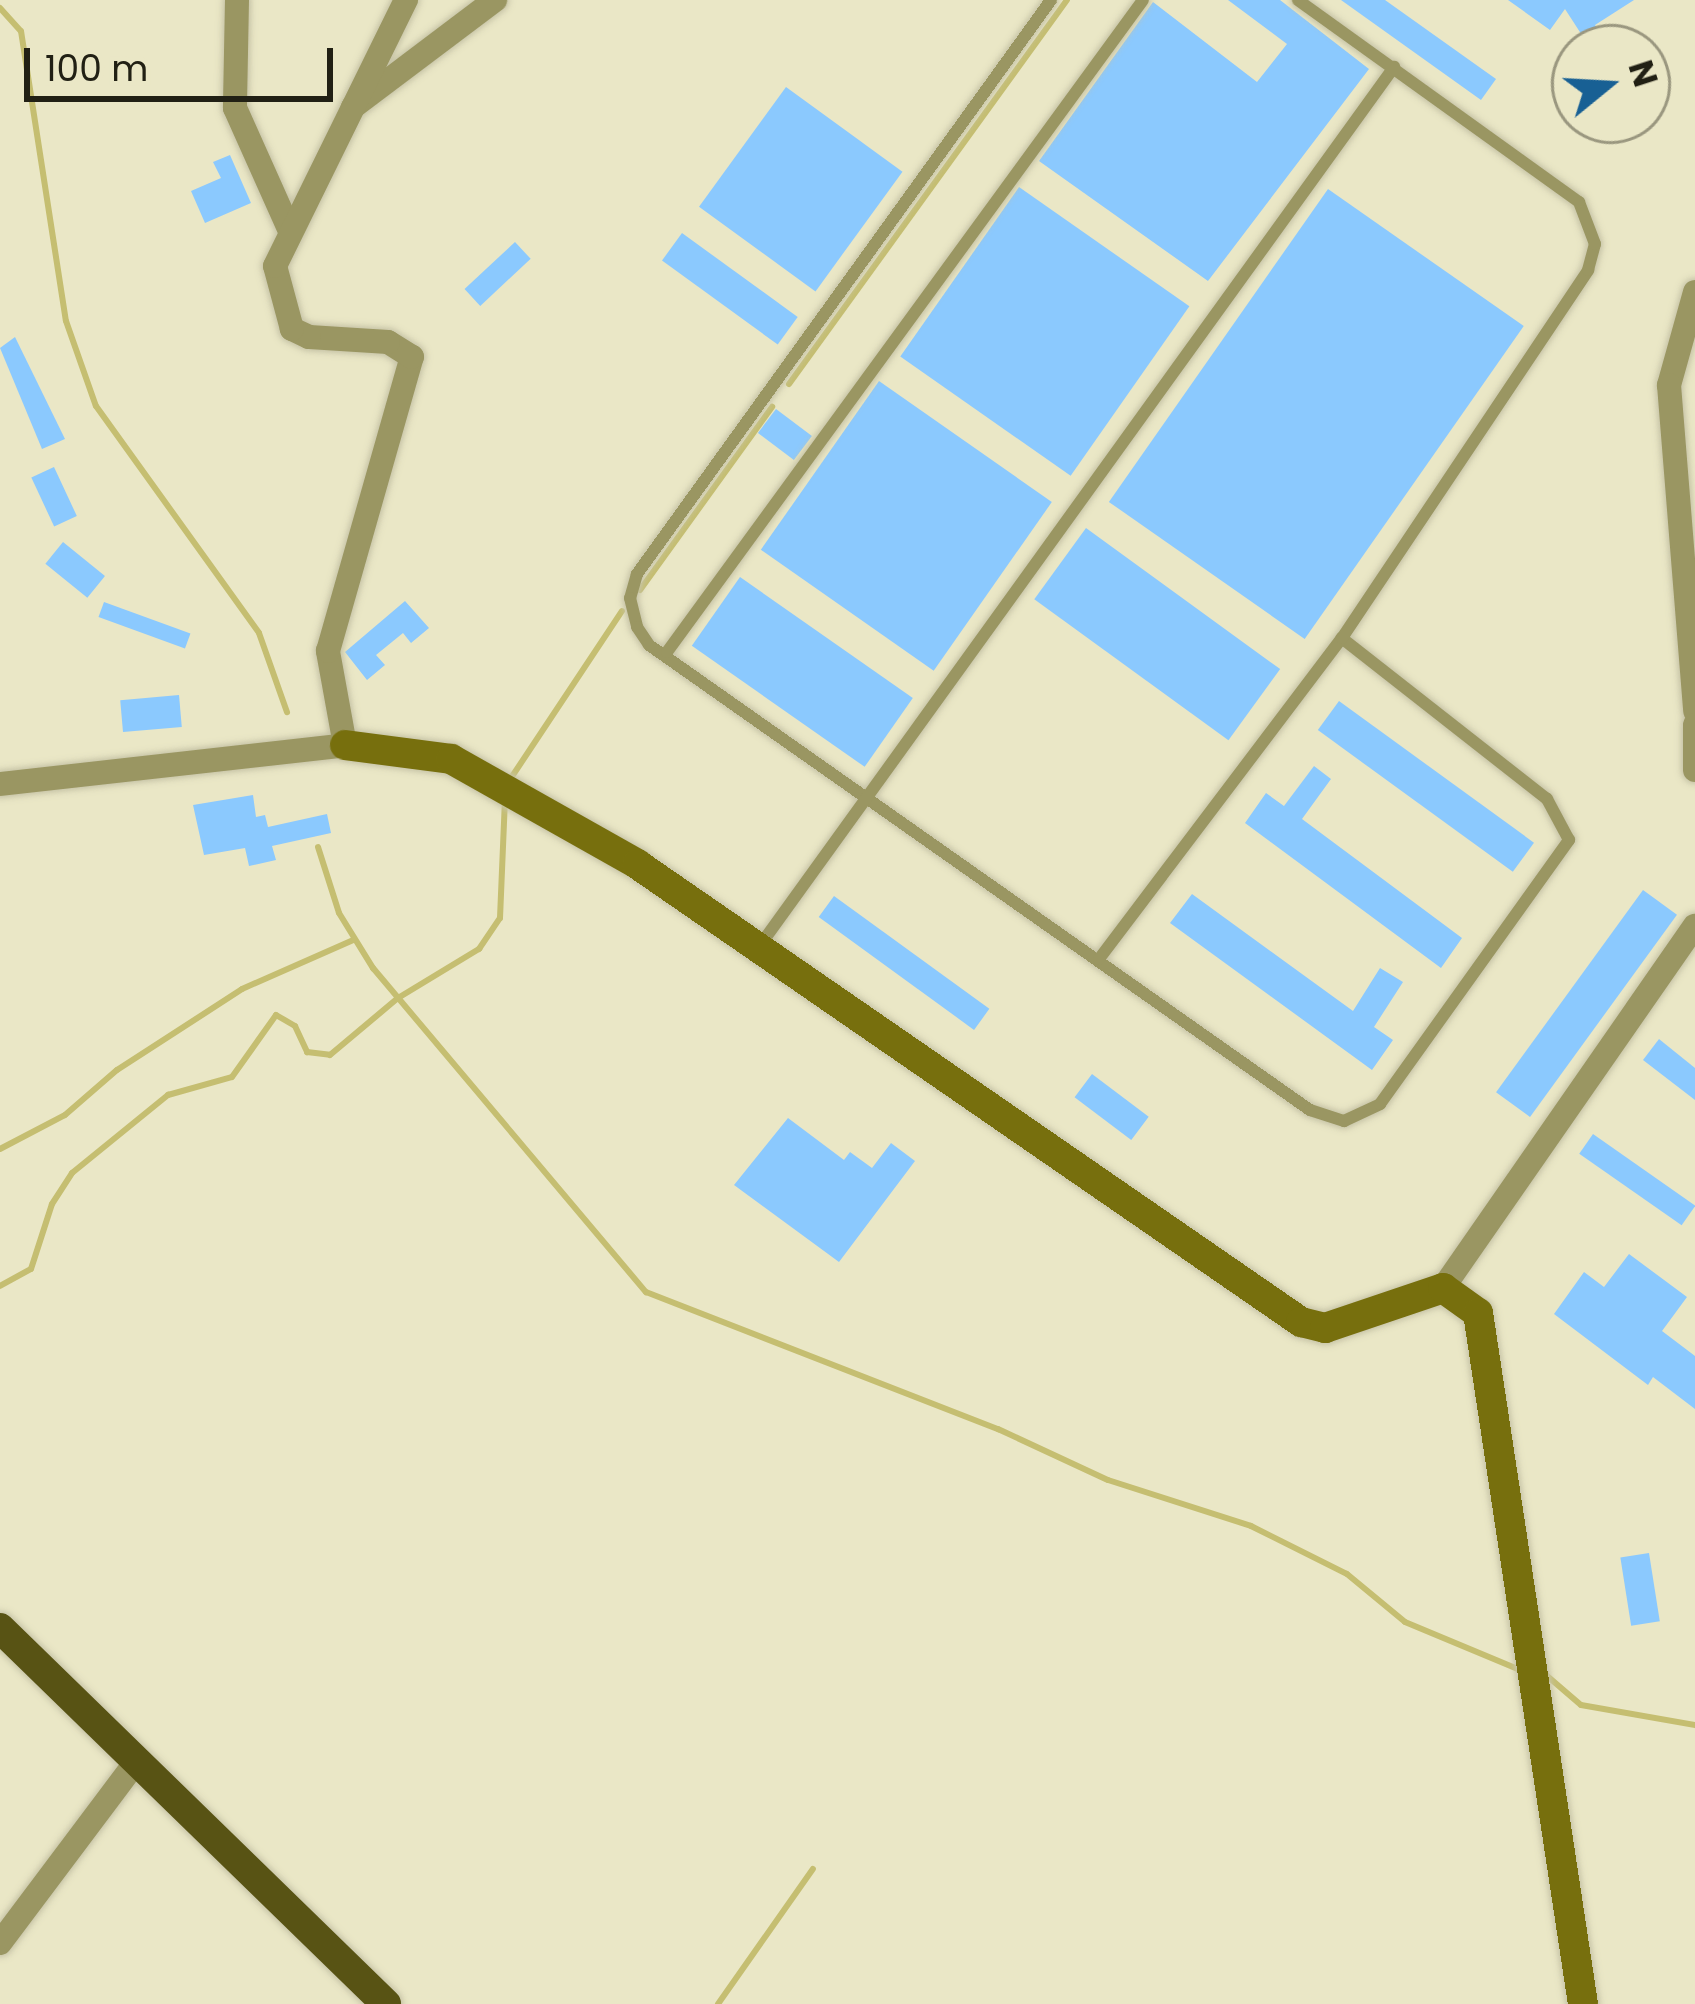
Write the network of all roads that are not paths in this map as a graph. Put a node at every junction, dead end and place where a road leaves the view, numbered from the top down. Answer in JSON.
{"nodes":[{"id":1,"x":237,"y":0,"type":"edge"},
{"id":2,"x":406,"y":0,"type":"edge"},
{"id":3,"x":495,"y":0,"type":"edge"},
{"id":4,"x":1052,"y":0,"type":"edge"},
{"id":5,"x":1143,"y":0,"type":"edge"},
{"id":6,"x":1298,"y":0,"type":"edge"},
{"id":7,"x":1394,"y":67,"type":"junction"},
{"id":8,"x":347,"y":111,"type":"junction"},
{"id":9,"x":290,"y":231,"type":"junction"},
{"id":10,"x":1695,"y":292,"type":"edge"},
{"id":11,"x":1342,"y":638,"type":"junction"},
{"id":12,"x":667,"y":652,"type":"junction"},
{"id":13,"x":1695,"y":711,"type":"edge"},
{"id":14,"x":1695,"y":725,"type":"edge"},
{"id":15,"x":346,"y":746,"type":"junction"},
{"id":16,"x":1695,"y":770,"type":"edge"},
{"id":17,"x":0,"y":784,"type":"edge"},
{"id":18,"x":869,"y":794,"type":"junction"},
{"id":19,"x":1695,"y":926,"type":"edge"},
{"id":20,"x":760,"y":944,"type":"junction"},
{"id":21,"x":1099,"y":959,"type":"junction"},
{"id":22,"x":1443,"y":1288,"type":"junction"},
{"id":23,"x":0,"y":1628,"type":"edge"},
{"id":24,"x":136,"y":1762,"type":"junction"},
{"id":25,"x":0,"y":1943,"type":"edge"},
{"id":26,"x":386,"y":2004,"type":"edge"},
{"id":27,"x":1582,"y":2004,"type":"edge"}],
"edges":[{"from":1,"to":9,"type":"street"},
{"from":2,"to":8,"type":"street"},
{"from":3,"to":8,"type":"street"},
{"from":4,"to":12,"type":"lane"},
{"from":5,"to":12,"type":"lane"},
{"from":6,"to":7,"type":"lane"},
{"from":7,"to":11,"type":"lane"},
{"from":7,"to":18,"type":"lane"},
{"from":8,"to":9,"type":"street"},
{"from":9,"to":15,"type":"street"},
{"from":10,"to":13,"type":"street"},
{"from":11,"to":21,"type":"lane"},
{"from":11,"to":21,"type":"lane"},
{"from":12,"to":18,"type":"lane"},
{"from":14,"to":16,"type":"street"},
{"from":15,"to":17,"type":"street"},
{"from":15,"to":20,"type":"street"},
{"from":18,"to":20,"type":"lane"},
{"from":18,"to":21,"type":"lane"},
{"from":19,"to":22,"type":"street"},
{"from":20,"to":22,"type":"street"},
{"from":22,"to":27,"type":"street"},
{"from":23,"to":24,"type":"main road"},
{"from":24,"to":25,"type":"street"},
{"from":24,"to":26,"type":"main road"}]}
